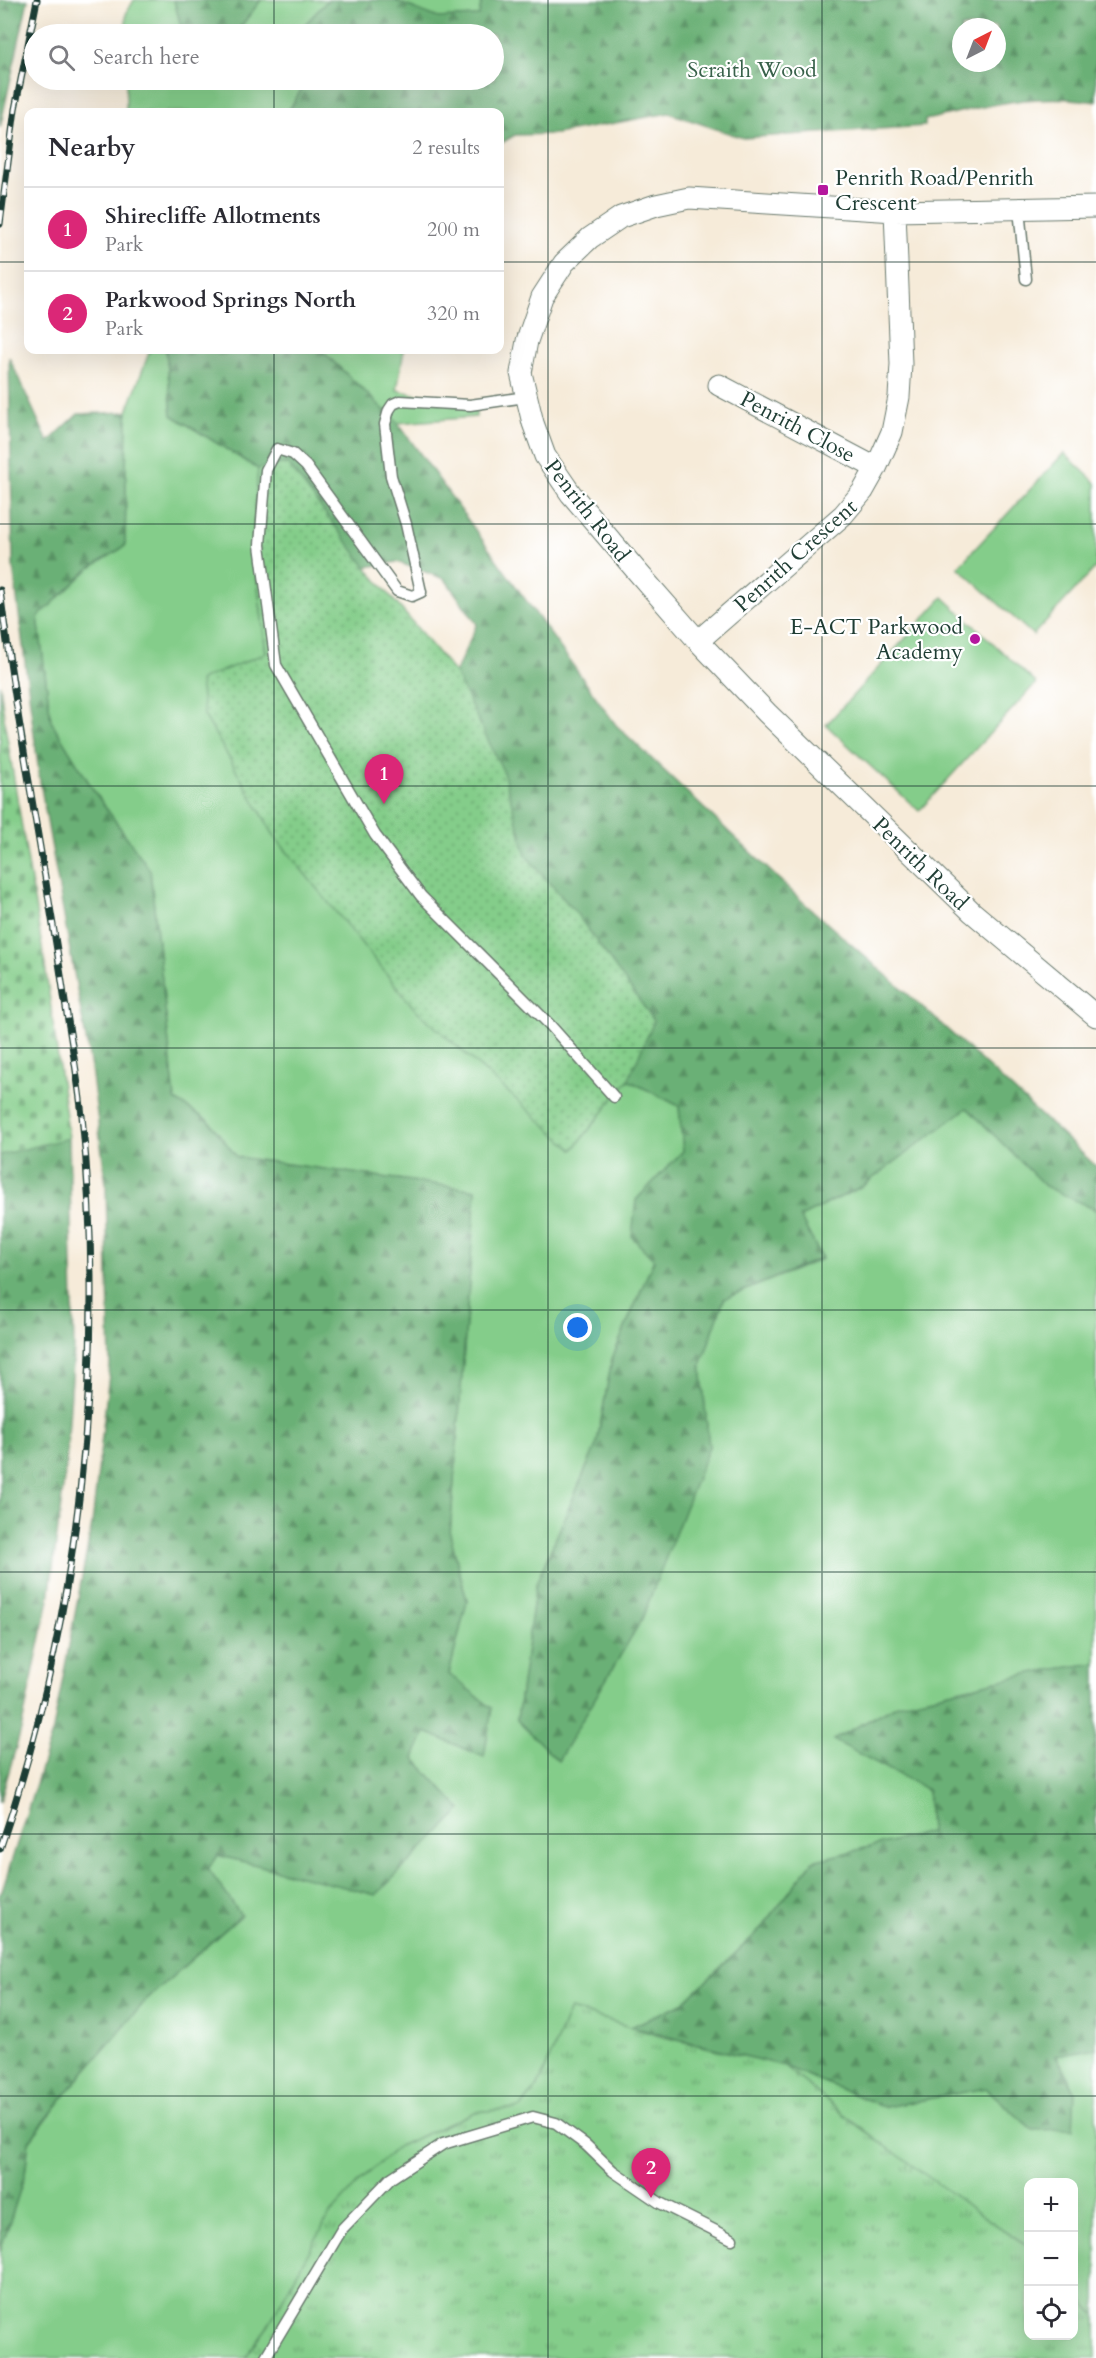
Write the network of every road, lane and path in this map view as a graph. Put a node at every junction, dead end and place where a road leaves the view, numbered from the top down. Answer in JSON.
{"nodes":[{"id":1,"x":1096,"y":207,"type":"edge"},
{"id":2,"x":1019,"y":210,"type":"junction"},
{"id":3,"x":895,"y":211,"type":"junction"},
{"id":4,"x":1026,"y":279,"type":"dead end"},
{"id":5,"x":719,"y":385,"type":"dead end"},
{"id":6,"x":526,"y":397,"type":"junction"},
{"id":7,"x":876,"y":468,"type":"junction"},
{"id":8,"x":699,"y":641,"type":"junction"},
{"id":9,"x":1096,"y":1016,"type":"edge"},
{"id":10,"x":614,"y":1097,"type":"dead end"},
{"id":11,"x":732,"y":2239,"type":"dead end"},
{"id":12,"x":265,"y":2358,"type":"edge"}],
"edges":[{"from":1,"to":2,"type":"street","name":"Penrith Road"},
{"from":2,"to":3,"type":"street","name":"Penrith Road"},
{"from":2,"to":4,"type":"lane"},
{"from":3,"to":6,"type":"street","name":"Penrith Road"},
{"from":3,"to":7,"type":"street","name":"Penrith Crescent"},
{"from":5,"to":7,"type":"street","name":"Penrith Close"},
{"from":6,"to":8,"type":"street","name":"Penrith Road"},
{"from":6,"to":10,"type":"lane"},
{"from":7,"to":8,"type":"street","name":"Penrith Crescent"},
{"from":8,"to":9,"type":"street","name":"Penrith Road"},
{"from":11,"to":12,"type":"lane"}]}
